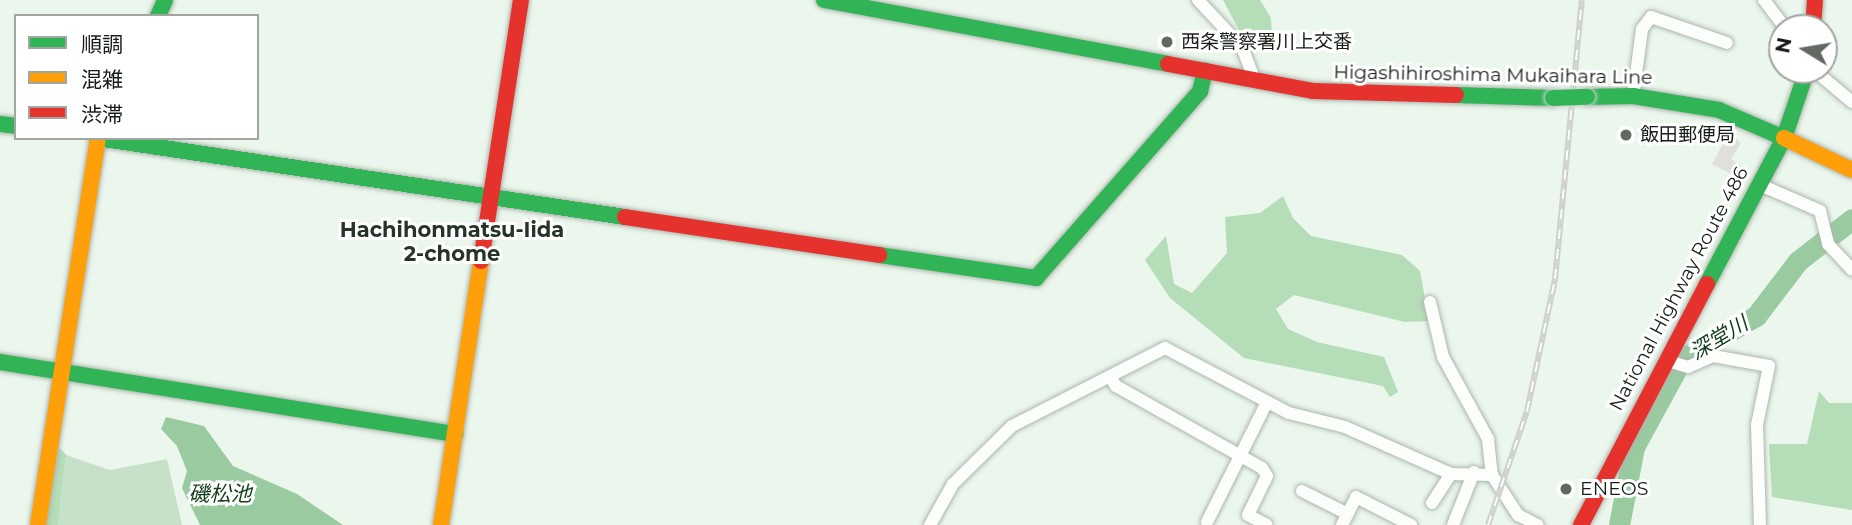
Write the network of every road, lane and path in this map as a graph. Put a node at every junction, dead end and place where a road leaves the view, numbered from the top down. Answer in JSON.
{"nodes":[{"id":1,"x":521,"y":0,"type":"edge"},
{"id":2,"x":824,"y":0,"type":"edge"},
{"id":3,"x":1198,"y":0,"type":"edge"},
{"id":4,"x":1727,"y":43,"type":"dead end"},
{"id":5,"x":1205,"y":71,"type":"junction"},
{"id":6,"x":1254,"y":79,"type":"junction"},
{"id":7,"x":1802,"y":84,"type":"edge"},
{"id":8,"x":1831,"y":84,"type":"edge"},
{"id":9,"x":1633,"y":96,"type":"junction"},
{"id":10,"x":1852,"y":102,"type":"edge"},
{"id":11,"x":1784,"y":138,"type":"junction"},
{"id":12,"x":98,"y":140,"type":"edge"},
{"id":13,"x":111,"y":140,"type":"edge"},
{"id":14,"x":1852,"y":170,"type":"edge"},
{"id":15,"x":1758,"y":184,"type":"junction"},
{"id":16,"x":492,"y":198,"type":"junction"},
{"id":17,"x":1852,"y":271,"type":"edge"},
{"id":18,"x":1430,"y":302,"type":"dead end"},
{"id":19,"x":0,"y":362,"type":"edge"},
{"id":20,"x":1673,"y":363,"type":"junction"},
{"id":21,"x":64,"y":372,"type":"junction"},
{"id":22,"x":1110,"y":377,"type":"junction"},
{"id":23,"x":1267,"y":402,"type":"junction"},
{"id":24,"x":455,"y":433,"type":"junction"},
{"id":25,"x":1242,"y":456,"type":"junction"},
{"id":26,"x":1474,"y":472,"type":"junction"},
{"id":27,"x":1451,"y":474,"type":"junction"},
{"id":28,"x":1492,"y":475,"type":"junction"},
{"id":29,"x":1302,"y":491,"type":"dead end"},
{"id":30,"x":1432,"y":503,"type":"dead end"},
{"id":31,"x":1345,"y":519,"type":"edge"},
{"id":32,"x":1207,"y":522,"type":"dead end"},
{"id":33,"x":38,"y":525,"type":"edge"},
{"id":34,"x":441,"y":525,"type":"edge"},
{"id":35,"x":929,"y":525,"type":"edge"},
{"id":36,"x":1267,"y":525,"type":"edge"},
{"id":37,"x":1411,"y":525,"type":"edge"},
{"id":38,"x":1453,"y":525,"type":"edge"},
{"id":39,"x":1538,"y":525,"type":"edge"},
{"id":40,"x":1581,"y":525,"type":"edge"},
{"id":41,"x":1760,"y":525,"type":"edge"}],
"edges":[{"from":1,"to":16,"type":"main road"},
{"from":2,"to":5,"type":"main road","name":"Higashihiroshima Mukaihara Line"},
{"from":3,"to":6,"type":"street"},
{"from":4,"to":9,"type":"street"},
{"from":5,"to":6,"type":"main road","name":"Higashihiroshima Mukaihara Line"},
{"from":5,"to":16,"type":"main road"},
{"from":6,"to":9,"type":"main road","name":"Higashihiroshima Mukaihara Line","bridge":true},
{"from":7,"to":11,"type":"main road","name":"National Highway Route 486"},
{"from":8,"to":10,"type":"street"},
{"from":9,"to":11,"type":"main road","name":"Higashihiroshima Mukaihara Line"},
{"from":11,"to":14,"type":"main road","name":"Higashihiroshima Mukaihara Line"},
{"from":11,"to":15,"type":"main road","name":"National Highway Route 486"},
{"from":12,"to":21,"type":"main road"},
{"from":13,"to":16,"type":"main road"},
{"from":15,"to":17,"type":"street"},
{"from":15,"to":20,"type":"main road","name":"National Highway Route 486"},
{"from":16,"to":24,"type":"main road"},
{"from":18,"to":28,"type":"street"},
{"from":19,"to":21,"type":"main road"},
{"from":20,"to":40,"type":"main road","name":"National Highway Route 486"},
{"from":20,"to":41,"type":"street"},
{"from":21,"to":24,"type":"main road"},
{"from":21,"to":33,"type":"main road"},
{"from":22,"to":23,"type":"street"},
{"from":22,"to":25,"type":"street"},
{"from":22,"to":35,"type":"street"},
{"from":23,"to":25,"type":"street"},
{"from":23,"to":27,"type":"street"},
{"from":24,"to":34,"type":"main road"},
{"from":25,"to":32,"type":"street"},
{"from":25,"to":36,"type":"street"},
{"from":26,"to":27,"type":"street"},
{"from":26,"to":28,"type":"street"},
{"from":26,"to":38,"type":"street"},
{"from":27,"to":30,"type":"street"},
{"from":28,"to":39,"type":"street"},
{"from":29,"to":31,"type":"street"},
{"from":31,"to":37,"type":"street"}]}
